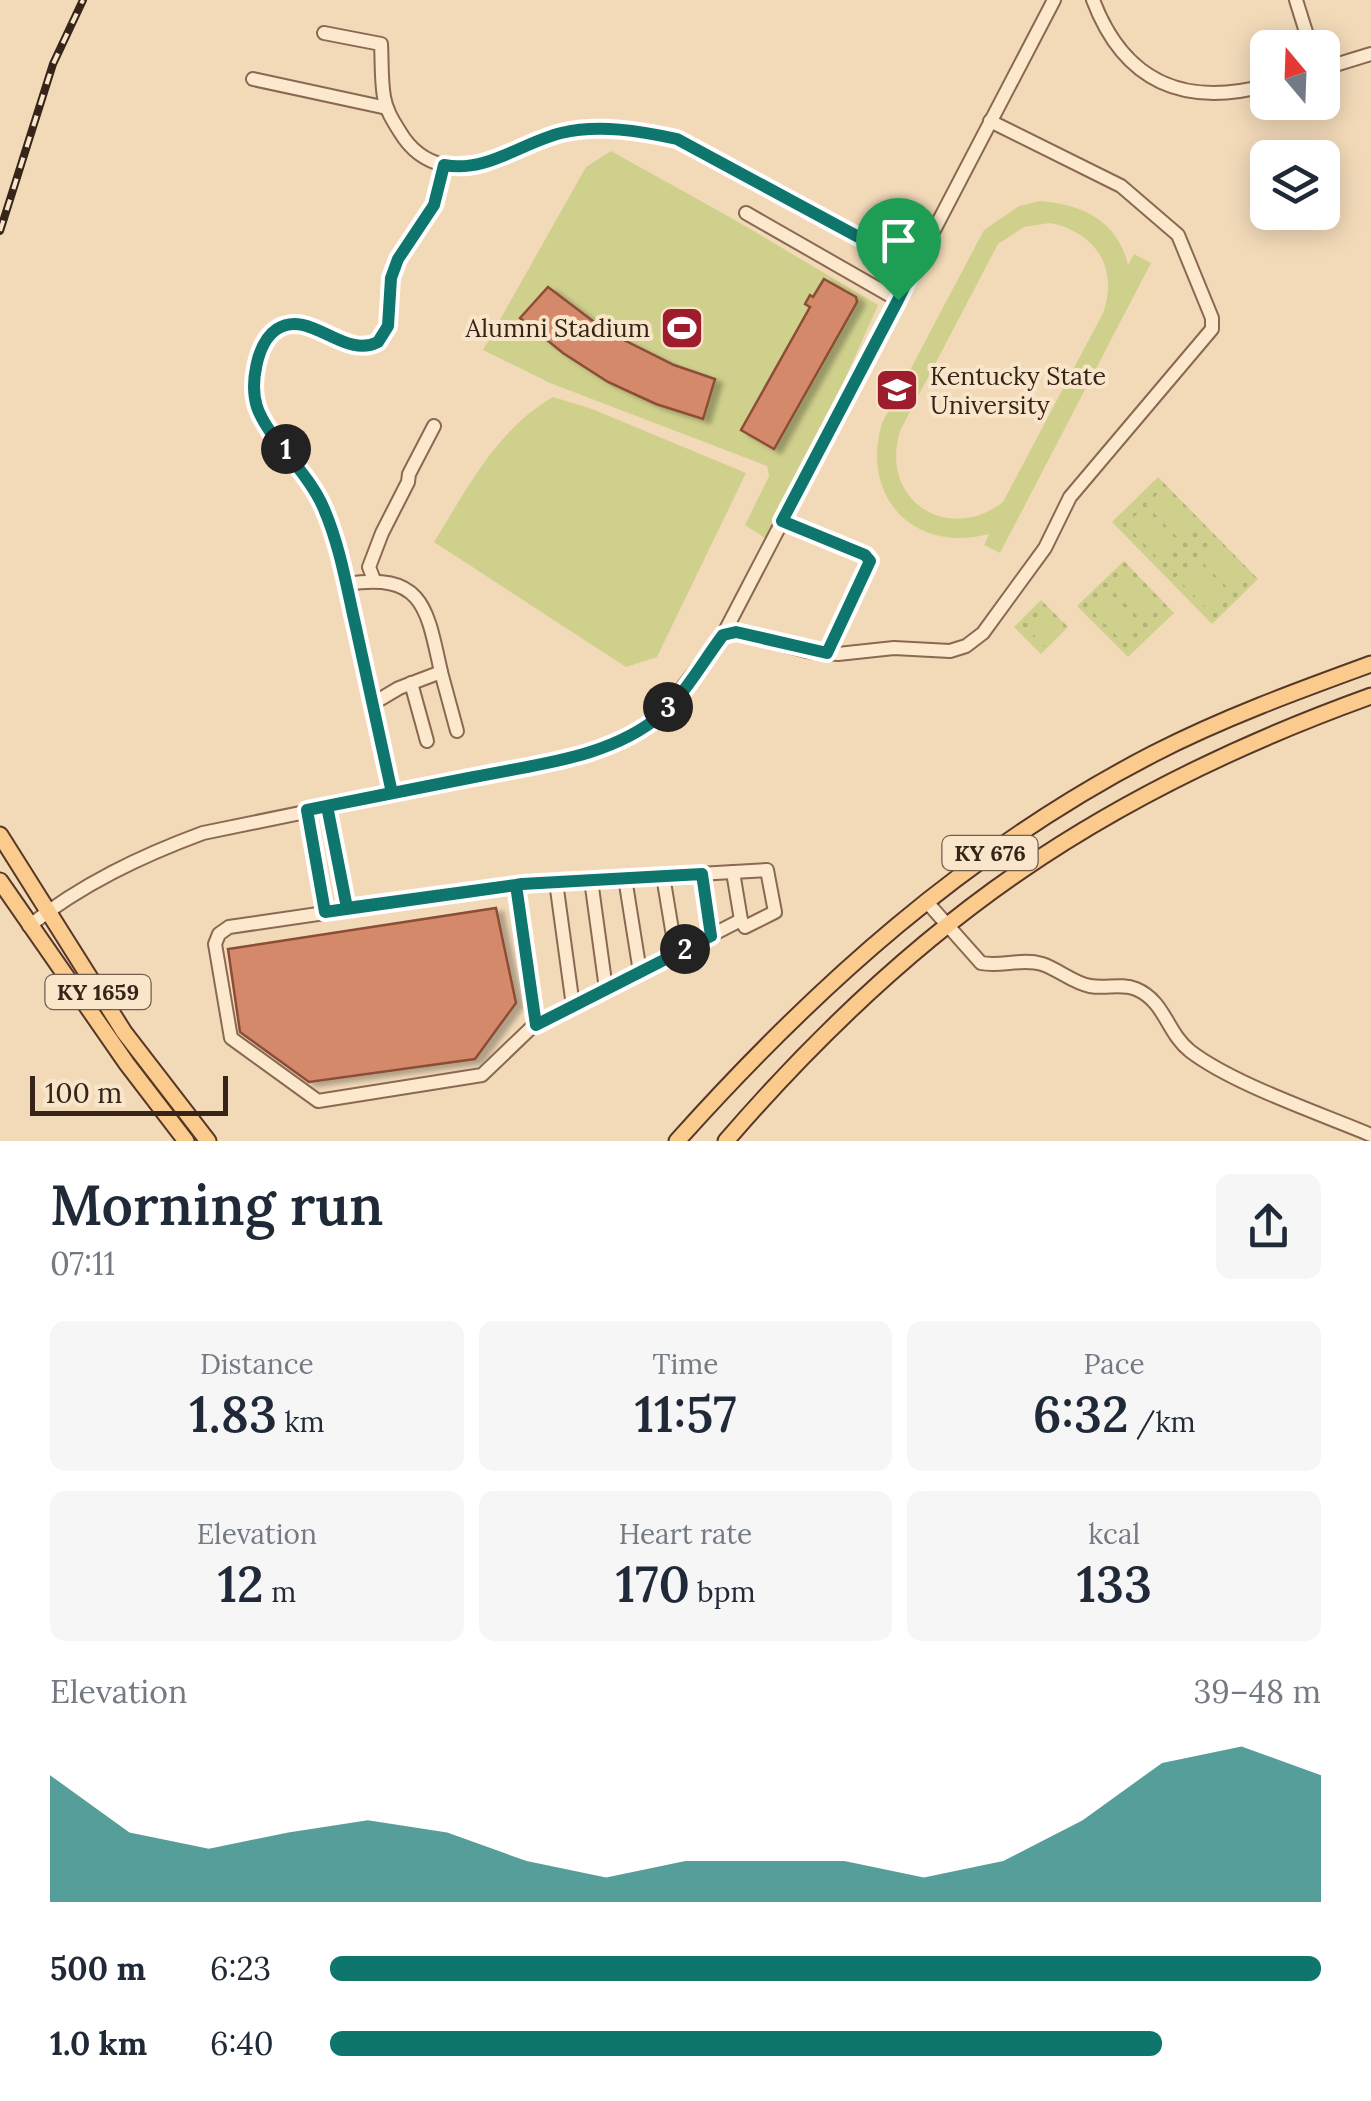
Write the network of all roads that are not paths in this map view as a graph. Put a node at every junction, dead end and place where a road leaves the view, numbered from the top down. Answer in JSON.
{"nodes":[{"id":1,"x":1054,"y":0,"type":"edge"},
{"id":2,"x":1093,"y":0,"type":"edge"},
{"id":3,"x":1296,"y":0,"type":"edge"},
{"id":4,"x":1305,"y":30,"type":"edge"},
{"id":5,"x":324,"y":33,"type":"dead end"},
{"id":6,"x":1371,"y":54,"type":"edge"},
{"id":7,"x":1340,"y":63,"type":"edge"},
{"id":8,"x":254,"y":79,"type":"dead end"},
{"id":9,"x":1250,"y":88,"type":"edge"},
{"id":10,"x":387,"y":108,"type":"junction"},
{"id":11,"x":990,"y":122,"type":"junction"},
{"id":12,"x":444,"y":165,"type":"junction"},
{"id":13,"x":746,"y":213,"type":"dead end"},
{"id":14,"x":914,"y":267,"type":"junction"},
{"id":15,"x":898,"y":300,"type":"junction"},
{"id":16,"x":434,"y":426,"type":"dead end"},
{"id":17,"x":782,"y":521,"type":"junction"},
{"id":18,"x":374,"y":580,"type":"junction"},
{"id":19,"x":346,"y":584,"type":"junction"},
{"id":20,"x":723,"y":635,"type":"junction"},
{"id":21,"x":827,"y":653,"type":"junction"},
{"id":22,"x":1371,"y":664,"type":"edge"},
{"id":23,"x":441,"y":672,"type":"junction"},
{"id":24,"x":412,"y":684,"type":"junction"},
{"id":25,"x":1371,"y":696,"type":"edge"},
{"id":26,"x":372,"y":704,"type":"junction"},
{"id":27,"x":457,"y":731,"type":"dead end"},
{"id":28,"x":427,"y":741,"type":"dead end"},
{"id":29,"x":392,"y":793,"type":"junction"},
{"id":30,"x":327,"y":806,"type":"junction"},
{"id":31,"x":307,"y":810,"type":"junction"},
{"id":32,"x":0,"y":835,"type":"edge"},
{"id":33,"x":734,"y":872,"type":"junction"},
{"id":34,"x":702,"y":874,"type":"junction"},
{"id":35,"x":663,"y":876,"type":"junction"},
{"id":36,"x":625,"y":878,"type":"junction"},
{"id":37,"x":591,"y":880,"type":"junction"},
{"id":38,"x":0,"y":881,"type":"edge"},
{"id":39,"x":556,"y":882,"type":"junction"},
{"id":40,"x":516,"y":885,"type":"junction"},
{"id":41,"x":926,"y":901,"type":"junction"},
{"id":42,"x":347,"y":908,"type":"junction"},
{"id":43,"x":48,"y":910,"type":"junction"},
{"id":44,"x":325,"y":912,"type":"junction"},
{"id":45,"x":741,"y":920,"type":"junction"},
{"id":46,"x":946,"y":924,"type":"junction"},
{"id":47,"x":29,"y":926,"type":"junction"},
{"id":48,"x":711,"y":936,"type":"junction"},
{"id":49,"x":676,"y":954,"type":"junction"},
{"id":50,"x":640,"y":972,"type":"junction"},
{"id":51,"x":606,"y":989,"type":"junction"},
{"id":52,"x":573,"y":1006,"type":"junction"},
{"id":53,"x":536,"y":1025,"type":"junction"},
{"id":54,"x":1371,"y":1135,"type":"edge"},
{"id":55,"x":186,"y":1141,"type":"edge"},
{"id":56,"x":208,"y":1141,"type":"edge"},
{"id":57,"x":677,"y":1141,"type":"edge"},
{"id":58,"x":726,"y":1141,"type":"edge"}],
"edges":[{"from":1,"to":11,"type":"street"},
{"from":2,"to":9,"type":"street"},
{"from":3,"to":4,"type":"street"},
{"from":5,"to":10,"type":"street"},
{"from":6,"to":7,"type":"street"},
{"from":8,"to":10,"type":"street"},
{"from":10,"to":12,"type":"street"},
{"from":11,"to":14,"type":"street"},
{"from":11,"to":21,"type":"street"},
{"from":12,"to":14,"type":"street"},
{"from":12,"to":19,"type":"street"},
{"from":13,"to":15,"type":"street"},
{"from":14,"to":15,"type":"street"},
{"from":15,"to":17,"type":"street"},
{"from":16,"to":18,"type":"street"},
{"from":17,"to":20,"type":"street"},
{"from":17,"to":21,"type":"street"},
{"from":18,"to":19,"type":"street"},
{"from":18,"to":23,"type":"street"},
{"from":19,"to":26,"type":"street"},
{"from":20,"to":21,"type":"street"},
{"from":20,"to":29,"type":"street"},
{"from":22,"to":41,"type":"main road","number":"KY 676"},
{"from":23,"to":24,"type":"street"},
{"from":23,"to":27,"type":"street"},
{"from":24,"to":26,"type":"street"},
{"from":24,"to":28,"type":"street"},
{"from":25,"to":46,"type":"main road","number":"KY 676"},
{"from":26,"to":29,"type":"street"},
{"from":29,"to":30,"type":"street"},
{"from":30,"to":31,"type":"street"},
{"from":30,"to":42,"type":"street"},
{"from":31,"to":43,"type":"street"},
{"from":31,"to":44,"type":"street"},
{"from":32,"to":43,"type":"main road","number":"KY 1659"},
{"from":33,"to":34,"type":"street"},
{"from":33,"to":45,"type":"street"},
{"from":33,"to":45,"type":"street"},
{"from":34,"to":35,"type":"street"},
{"from":34,"to":48,"type":"street"},
{"from":35,"to":36,"type":"street"},
{"from":35,"to":49,"type":"street"},
{"from":36,"to":37,"type":"street"},
{"from":36,"to":50,"type":"street"},
{"from":37,"to":39,"type":"street"},
{"from":37,"to":51,"type":"street"},
{"from":38,"to":47,"type":"main road","number":"KY 1659"},
{"from":39,"to":40,"type":"street"},
{"from":39,"to":52,"type":"street"},
{"from":40,"to":42,"type":"street"},
{"from":40,"to":53,"type":"street"},
{"from":41,"to":46,"type":"street"},
{"from":41,"to":57,"type":"main road","number":"KY 676"},
{"from":42,"to":44,"type":"street"},
{"from":43,"to":47,"type":"street"},
{"from":43,"to":56,"type":"main road","number":"KY 1659"},
{"from":44,"to":53,"type":"street"},
{"from":45,"to":48,"type":"street"},
{"from":46,"to":54,"type":"street"},
{"from":46,"to":58,"type":"main road","number":"KY 676"},
{"from":47,"to":55,"type":"main road","number":"KY 1659"},
{"from":48,"to":49,"type":"street"},
{"from":49,"to":50,"type":"street"},
{"from":50,"to":51,"type":"street"},
{"from":51,"to":52,"type":"street"},
{"from":52,"to":53,"type":"street"}]}
